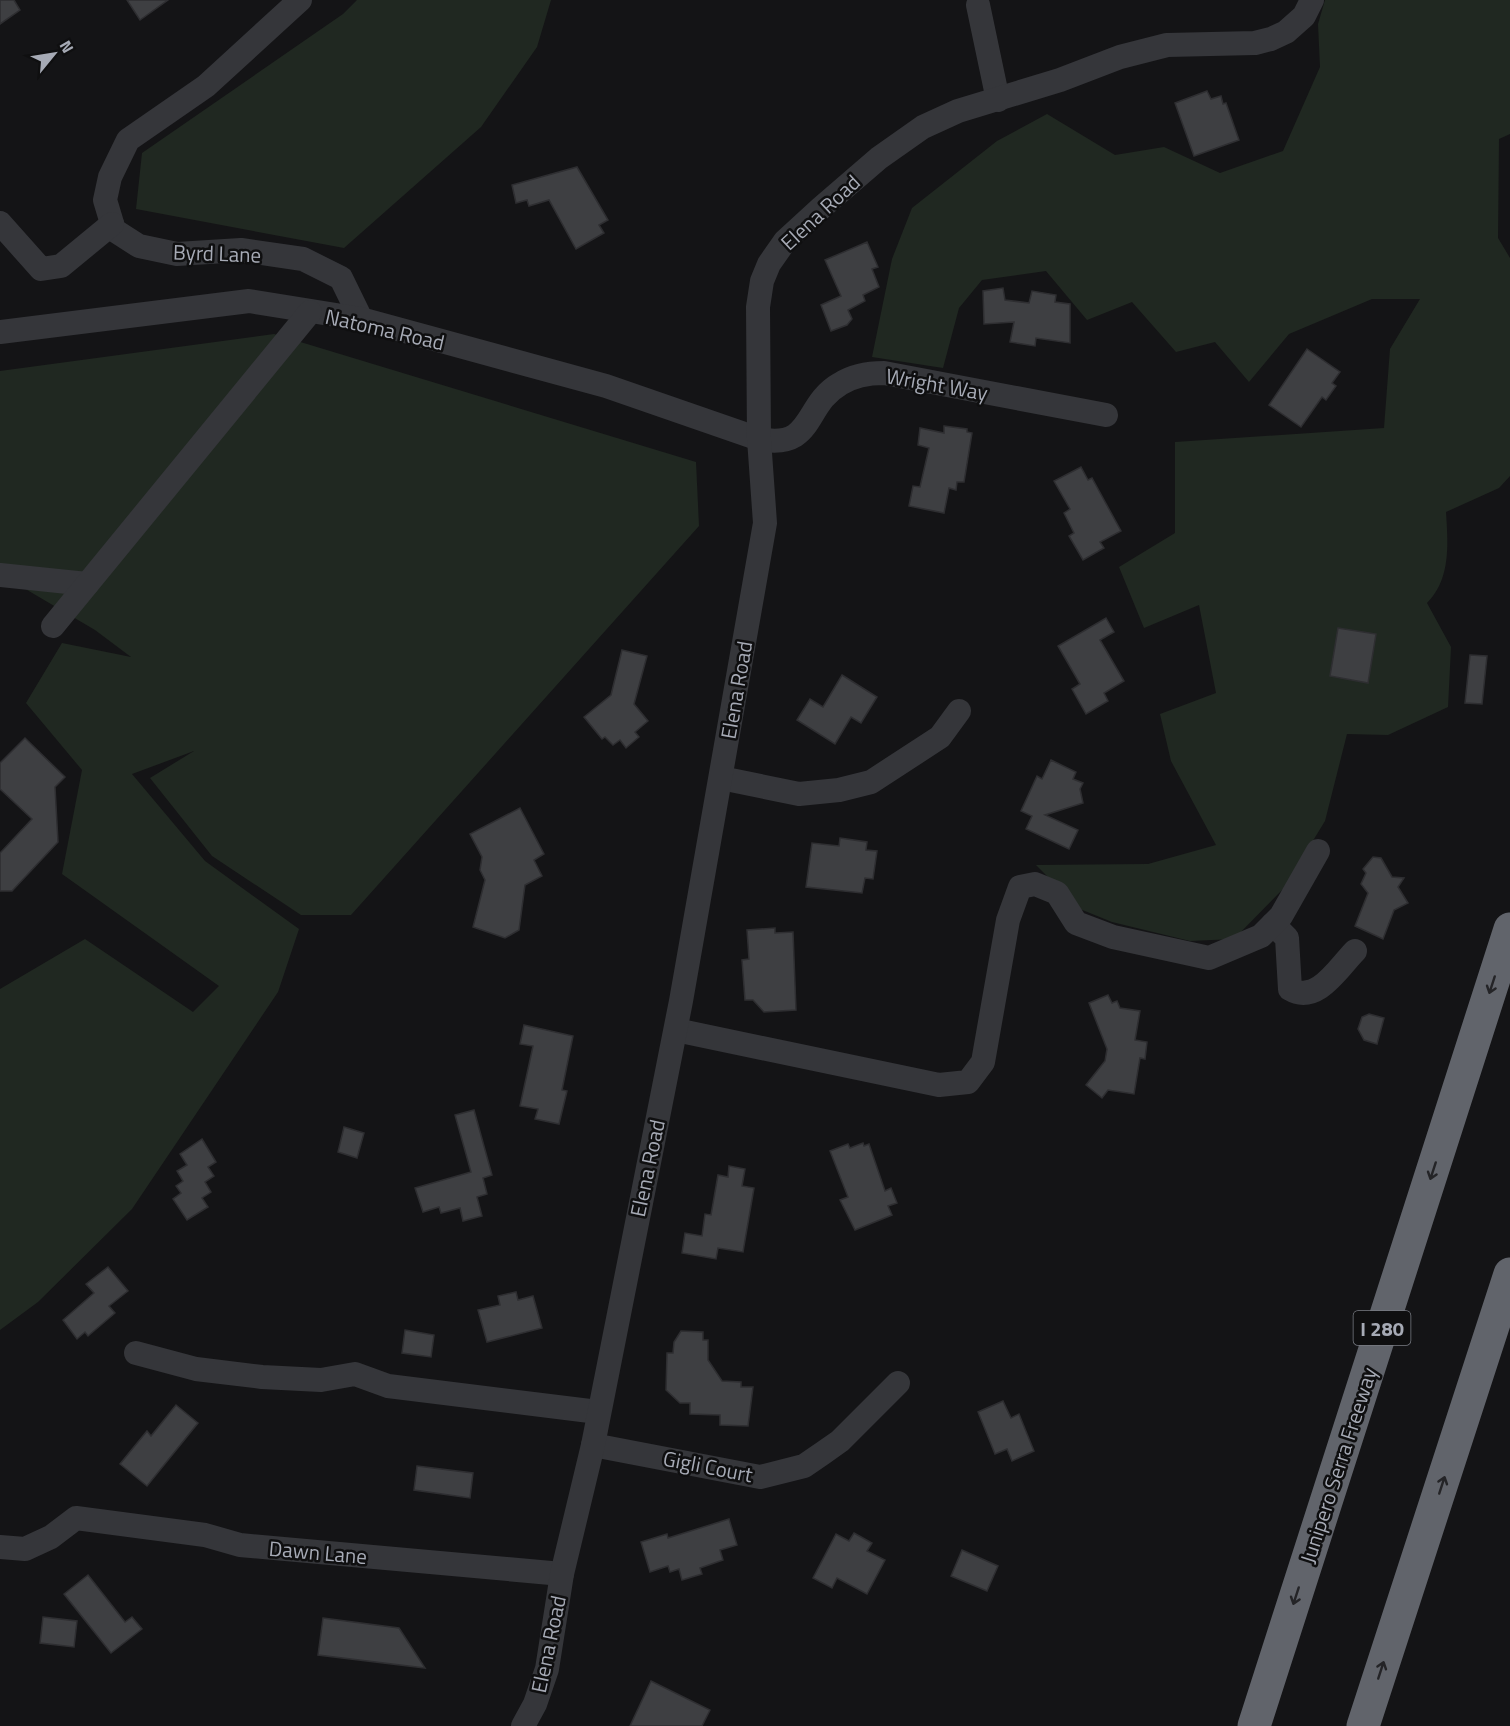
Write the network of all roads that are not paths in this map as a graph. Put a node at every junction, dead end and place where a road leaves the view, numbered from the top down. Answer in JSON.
{"nodes":[{"id":1,"x":300,"y":0,"type":"edge"},
{"id":2,"x":1312,"y":0,"type":"edge"},
{"id":3,"x":978,"y":5,"type":"dead end"},
{"id":4,"x":998,"y":100,"type":"junction"},
{"id":5,"x":0,"y":223,"type":"edge"},
{"id":6,"x":112,"y":224,"type":"junction"},
{"id":7,"x":310,"y":312,"type":"junction"},
{"id":8,"x":361,"y":319,"type":"junction"},
{"id":9,"x":0,"y":332,"type":"edge"},
{"id":10,"x":1106,"y":416,"type":"dead end"},
{"id":11,"x":759,"y":439,"type":"junction"},
{"id":12,"x":0,"y":575,"type":"edge"},
{"id":13,"x":87,"y":584,"type":"junction"},
{"id":14,"x":53,"y":626,"type":"dead end"},
{"id":15,"x":959,"y":711,"type":"dead end"},
{"id":16,"x":721,"y":778,"type":"junction"},
{"id":17,"x":1318,"y":851,"type":"dead end"},
{"id":18,"x":1273,"y":924,"type":"junction"},
{"id":19,"x":1510,"y":929,"type":"edge"},
{"id":20,"x":1355,"y":951,"type":"dead end"},
{"id":21,"x":676,"y":1030,"type":"junction"},
{"id":22,"x":1510,"y":1274,"type":"edge"},
{"id":23,"x":136,"y":1353,"type":"dead end"},
{"id":24,"x":898,"y":1383,"type":"dead end"},
{"id":25,"x":598,"y":1412,"type":"junction"},
{"id":26,"x":593,"y":1445,"type":"junction"},
{"id":27,"x":0,"y":1546,"type":"edge"},
{"id":28,"x":562,"y":1574,"type":"junction"},
{"id":29,"x":523,"y":1726,"type":"edge"},
{"id":30,"x":1254,"y":1726,"type":"edge"},
{"id":31,"x":1363,"y":1726,"type":"edge"}],
"edges":[{"from":1,"to":6,"type":"street"},
{"from":2,"to":4,"type":"street","name":"Elena Road"},
{"from":3,"to":4,"type":"street"},
{"from":4,"to":11,"type":"street","name":"Elena Road"},
{"from":5,"to":6,"type":"street"},
{"from":6,"to":8,"type":"street","name":"Byrd Lane"},
{"from":7,"to":8,"type":"street","name":"Natoma Road"},
{"from":7,"to":9,"type":"street","name":"Natoma Road"},
{"from":7,"to":13,"type":"street"},
{"from":8,"to":11,"type":"street","name":"Natoma Road"},
{"from":10,"to":11,"type":"street","name":"Wright Way"},
{"from":11,"to":16,"type":"street","name":"Elena Road"},
{"from":12,"to":13,"type":"street"},
{"from":13,"to":14,"type":"street"},
{"from":15,"to":16,"type":"street"},
{"from":16,"to":21,"type":"street","name":"Elena Road"},
{"from":17,"to":18,"type":"street"},
{"from":18,"to":20,"type":"street"},
{"from":18,"to":21,"type":"street"},
{"from":19,"to":30,"type":"highway","name":"Junipero Serra Freeway","number":"I 280","one_way":true},
{"from":21,"to":25,"type":"street","name":"Elena Road"},
{"from":31,"to":22,"type":"highway","one_way":true},
{"from":23,"to":25,"type":"street"},
{"from":24,"to":26,"type":"street","name":"Gigli Court"},
{"from":25,"to":26,"type":"street","name":"Elena Road"},
{"from":26,"to":28,"type":"street","name":"Elena Road"},
{"from":27,"to":28,"type":"street","name":"Dawn Lane"},
{"from":28,"to":29,"type":"street","name":"Elena Road"}]}
